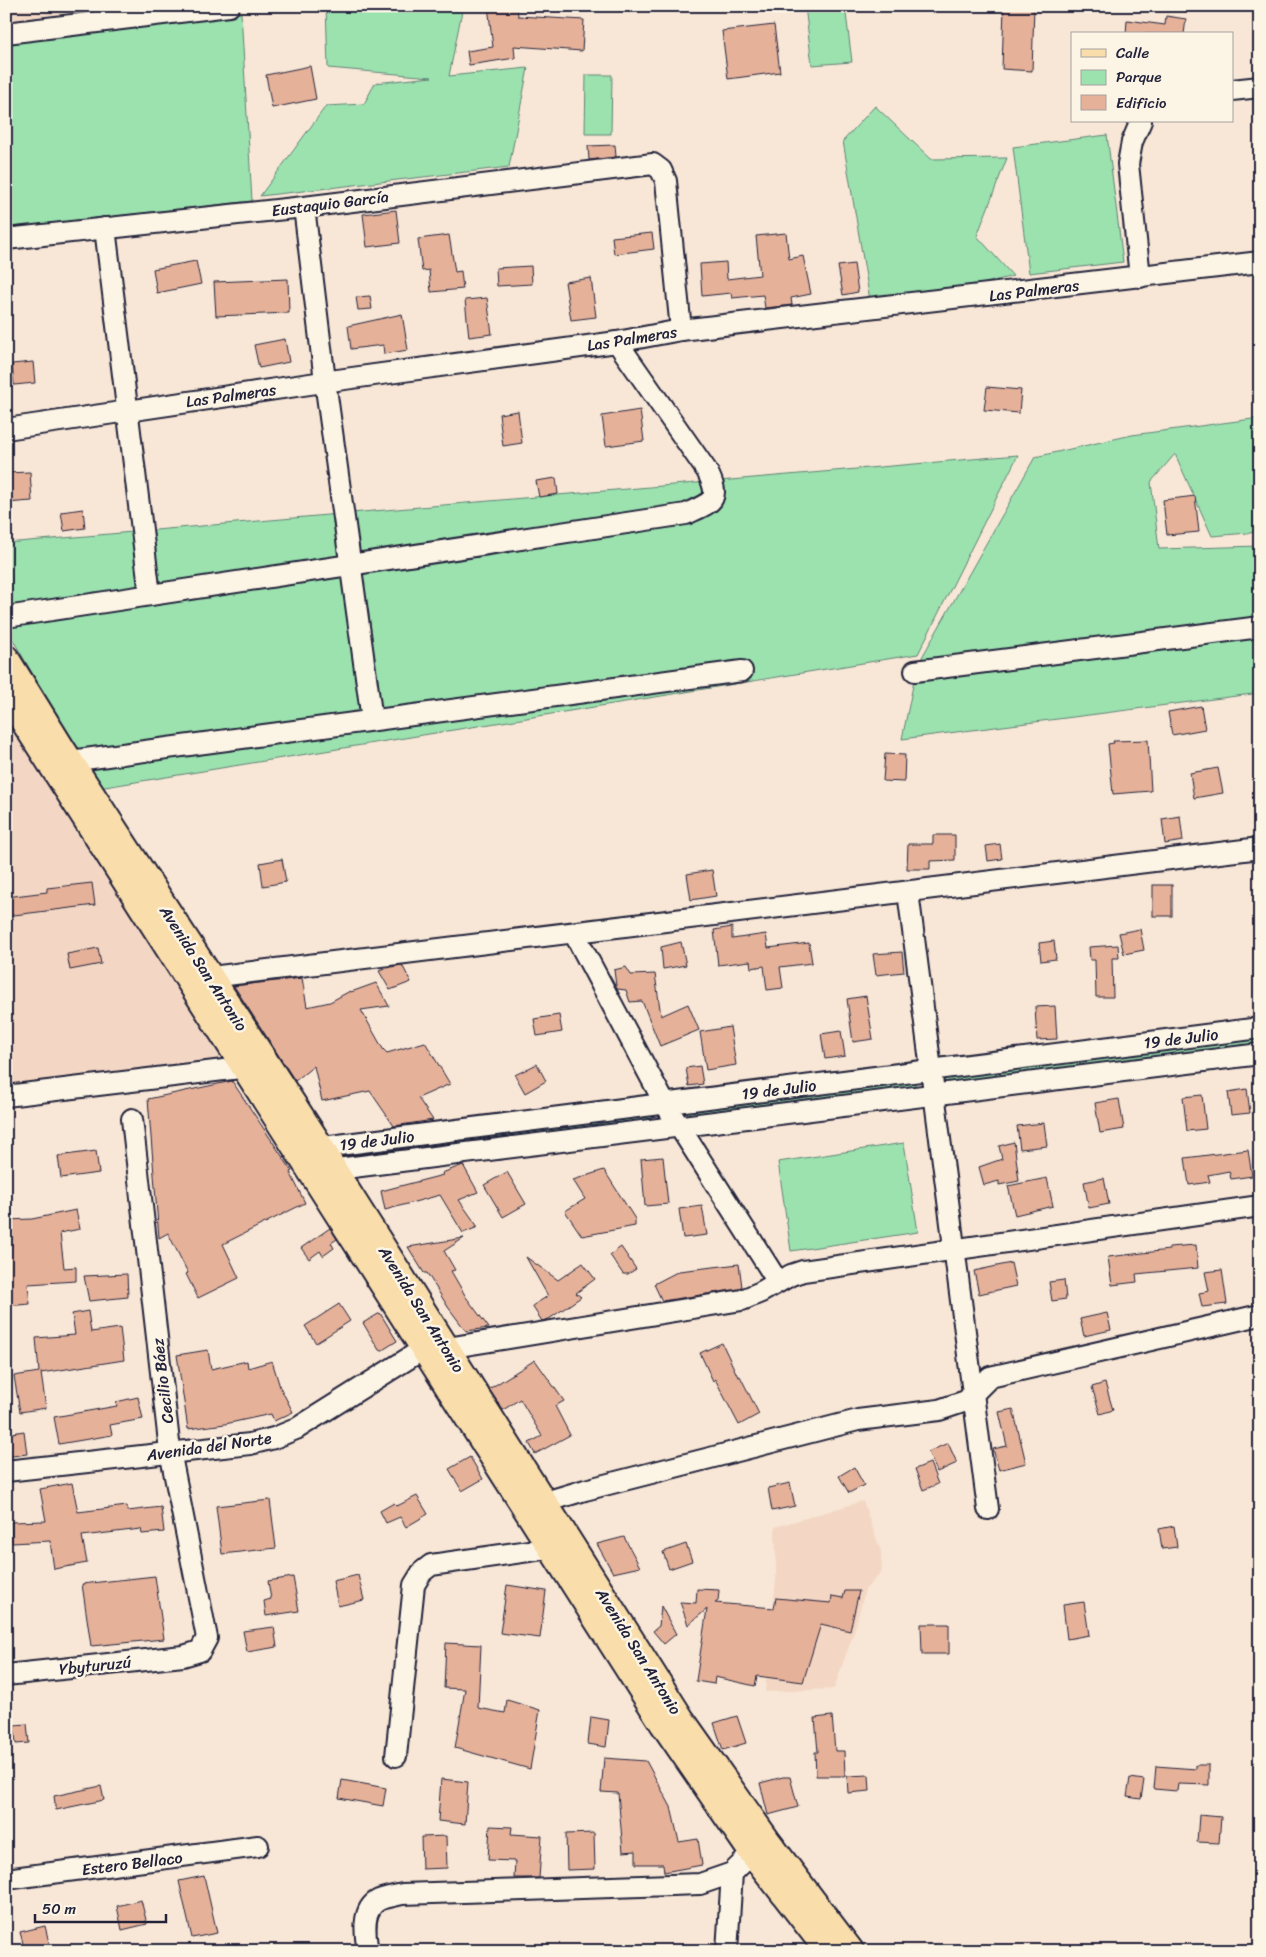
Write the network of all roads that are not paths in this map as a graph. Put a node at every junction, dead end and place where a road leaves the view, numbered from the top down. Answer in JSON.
{"nodes":[{"id":1,"x":229,"y":6,"type":"edge"},
{"id":2,"x":6,"y":33,"type":"edge"},
{"id":3,"x":1260,"y":87,"type":"edge"},
{"id":4,"x":1234,"y":90,"type":"edge"},
{"id":5,"x":1141,"y":122,"type":"edge"},
{"id":6,"x":304,"y":207,"type":"junction"},
{"id":7,"x":105,"y":228,"type":"junction"},
{"id":8,"x":6,"y":238,"type":"edge"},
{"id":9,"x":1260,"y":262,"type":"edge"},
{"id":10,"x":1140,"y":277,"type":"junction"},
{"id":11,"x":681,"y":330,"type":"junction"},
{"id":12,"x":617,"y":342,"type":"junction"},
{"id":13,"x":325,"y":381,"type":"junction"},
{"id":14,"x":128,"y":411,"type":"junction"},
{"id":15,"x":6,"y":429,"type":"edge"},
{"id":16,"x":350,"y":564,"type":"junction"},
{"id":17,"x":150,"y":595,"type":"junction"},
{"id":18,"x":6,"y":617,"type":"edge"},
{"id":19,"x":1260,"y":627,"type":"edge"},
{"id":20,"x":6,"y":658,"type":"edge"},
{"id":21,"x":742,"y":670,"type":"dead end"},
{"id":22,"x":914,"y":671,"type":"dead end"},
{"id":23,"x":6,"y":694,"type":"edge"},
{"id":24,"x":372,"y":720,"type":"junction"},
{"id":25,"x":70,"y":760,"type":"junction"},
{"id":26,"x":1260,"y":848,"type":"edge"},
{"id":27,"x":908,"y":892,"type":"junction"},
{"id":28,"x":574,"y":932,"type":"junction"},
{"id":29,"x":211,"y":977,"type":"junction"},
{"id":30,"x":1260,"y":1028,"type":"edge"},
{"id":31,"x":1260,"y":1054,"type":"edge"},
{"id":32,"x":255,"y":1066,"type":"junction"},
{"id":33,"x":930,"y":1070,"type":"junction"},
{"id":34,"x":933,"y":1095,"type":"junction"},
{"id":35,"x":6,"y":1096,"type":"edge"},
{"id":36,"x":665,"y":1104,"type":"junction"},
{"id":37,"x":132,"y":1119,"type":"dead end"},
{"id":38,"x":680,"y":1127,"type":"junction"},
{"id":39,"x":309,"y":1148,"type":"junction"},
{"id":40,"x":323,"y":1171,"type":"junction"},
{"id":41,"x":1260,"y":1206,"type":"edge"},
{"id":42,"x":956,"y":1251,"type":"junction"},
{"id":43,"x":778,"y":1282,"type":"junction"},
{"id":44,"x":1260,"y":1315,"type":"edge"},
{"id":45,"x":436,"y":1348,"type":"junction"},
{"id":46,"x":973,"y":1395,"type":"junction"},
{"id":47,"x":170,"y":1451,"type":"junction"},
{"id":48,"x":6,"y":1471,"type":"edge"},
{"id":49,"x":535,"y":1505,"type":"junction"},
{"id":50,"x":988,"y":1509,"type":"dead end"},
{"id":51,"x":561,"y":1547,"type":"junction"},
{"id":52,"x":183,"y":1656,"type":"joint"},
{"id":53,"x":6,"y":1675,"type":"edge"},
{"id":54,"x":396,"y":1756,"type":"dead end"},
{"id":55,"x":258,"y":1846,"type":"dead end"},
{"id":56,"x":759,"y":1846,"type":"junction"},
{"id":57,"x":732,"y":1873,"type":"junction"},
{"id":58,"x":6,"y":1879,"type":"edge"},
{"id":59,"x":368,"y":1951,"type":"edge"},
{"id":60,"x":727,"y":1951,"type":"edge"},
{"id":61,"x":828,"y":1951,"type":"edge"},
{"id":62,"x":851,"y":1951,"type":"edge"}],
"edges":[{"from":1,"to":2,"type":"street"},
{"from":3,"to":4,"type":"street"},
{"from":5,"to":10,"type":"street"},
{"from":6,"to":7,"type":"street","name":"Eustaquio García"},
{"from":6,"to":11,"type":"street","name":"Eustaquio García"},
{"from":6,"to":13,"type":"street"},
{"from":7,"to":8,"type":"street","name":"Eustaquio García"},
{"from":7,"to":14,"type":"street"},
{"from":9,"to":10,"type":"street","name":"Las Palmeras"},
{"from":10,"to":11,"type":"street","name":"Las Palmeras"},
{"from":11,"to":12,"type":"street","name":"Las Palmeras"},
{"from":12,"to":13,"type":"street","name":"Las Palmeras"},
{"from":12,"to":16,"type":"street"},
{"from":13,"to":14,"type":"street","name":"Las Palmeras"},
{"from":13,"to":16,"type":"street"},
{"from":14,"to":15,"type":"street","name":"Las Palmeras"},
{"from":14,"to":17,"type":"street"},
{"from":16,"to":17,"type":"street"},
{"from":16,"to":24,"type":"street"},
{"from":17,"to":18,"type":"street"},
{"from":19,"to":22,"type":"street"},
{"from":20,"to":25,"type":"main road","name":"Avenida San Antonio"},
{"from":21,"to":24,"type":"street"},
{"from":23,"to":32,"type":"main road","name":"Avenida San Antonio"},
{"from":24,"to":25,"type":"street"},
{"from":25,"to":29,"type":"main road","name":"Avenida San Antonio"},
{"from":26,"to":27,"type":"street"},
{"from":27,"to":28,"type":"street"},
{"from":27,"to":33,"type":"street"},
{"from":28,"to":29,"type":"street"},
{"from":28,"to":36,"type":"street"},
{"from":29,"to":32,"type":"main road","name":"Avenida San Antonio"},
{"from":30,"to":33,"type":"street","name":"19 de Julio"},
{"from":31,"to":34,"type":"street","name":"19 de Julio"},
{"from":32,"to":35,"type":"street"},
{"from":32,"to":39,"type":"main road","name":"Avenida San Antonio"},
{"from":33,"to":34,"type":"street"},
{"from":33,"to":36,"type":"street","name":"19 de Julio"},
{"from":34,"to":38,"type":"street","name":"19 de Julio"},
{"from":34,"to":42,"type":"street"},
{"from":36,"to":38,"type":"street"},
{"from":36,"to":39,"type":"street","name":"19 de Julio"},
{"from":37,"to":47,"type":"street","name":"Cecilio Báez"},
{"from":38,"to":40,"type":"street","name":"19 de Julio"},
{"from":38,"to":43,"type":"street"},
{"from":39,"to":40,"type":"main road","name":"Avenida San Antonio"},
{"from":40,"to":45,"type":"main road","name":"Avenida San Antonio"},
{"from":41,"to":42,"type":"street"},
{"from":42,"to":43,"type":"street"},
{"from":42,"to":46,"type":"street"},
{"from":43,"to":45,"type":"street"},
{"from":44,"to":46,"type":"street"},
{"from":45,"to":47,"type":"street","name":"Avenida del Norte"},
{"from":45,"to":49,"type":"main road","name":"Avenida San Antonio"},
{"from":46,"to":49,"type":"street"},
{"from":46,"to":50,"type":"street"},
{"from":47,"to":48,"type":"street","name":"Avenida del Norte"},
{"from":47,"to":52,"type":"street","name":"Cecilio Báez"},
{"from":49,"to":51,"type":"main road","name":"Avenida San Antonio"},
{"from":51,"to":54,"type":"street"},
{"from":51,"to":56,"type":"main road","name":"Avenida San Antonio"},
{"from":52,"to":53,"type":"street","name":"Ybyturuzú"},
{"from":55,"to":58,"type":"street","name":"Estero Bellaco"},
{"from":56,"to":57,"type":"street"},
{"from":56,"to":61,"type":"main road","name":"Avenida San Antonio"},
{"from":56,"to":62,"type":"main road","name":"Avenida San Antonio"},
{"from":57,"to":59,"type":"street"},
{"from":57,"to":60,"type":"street"}]}
